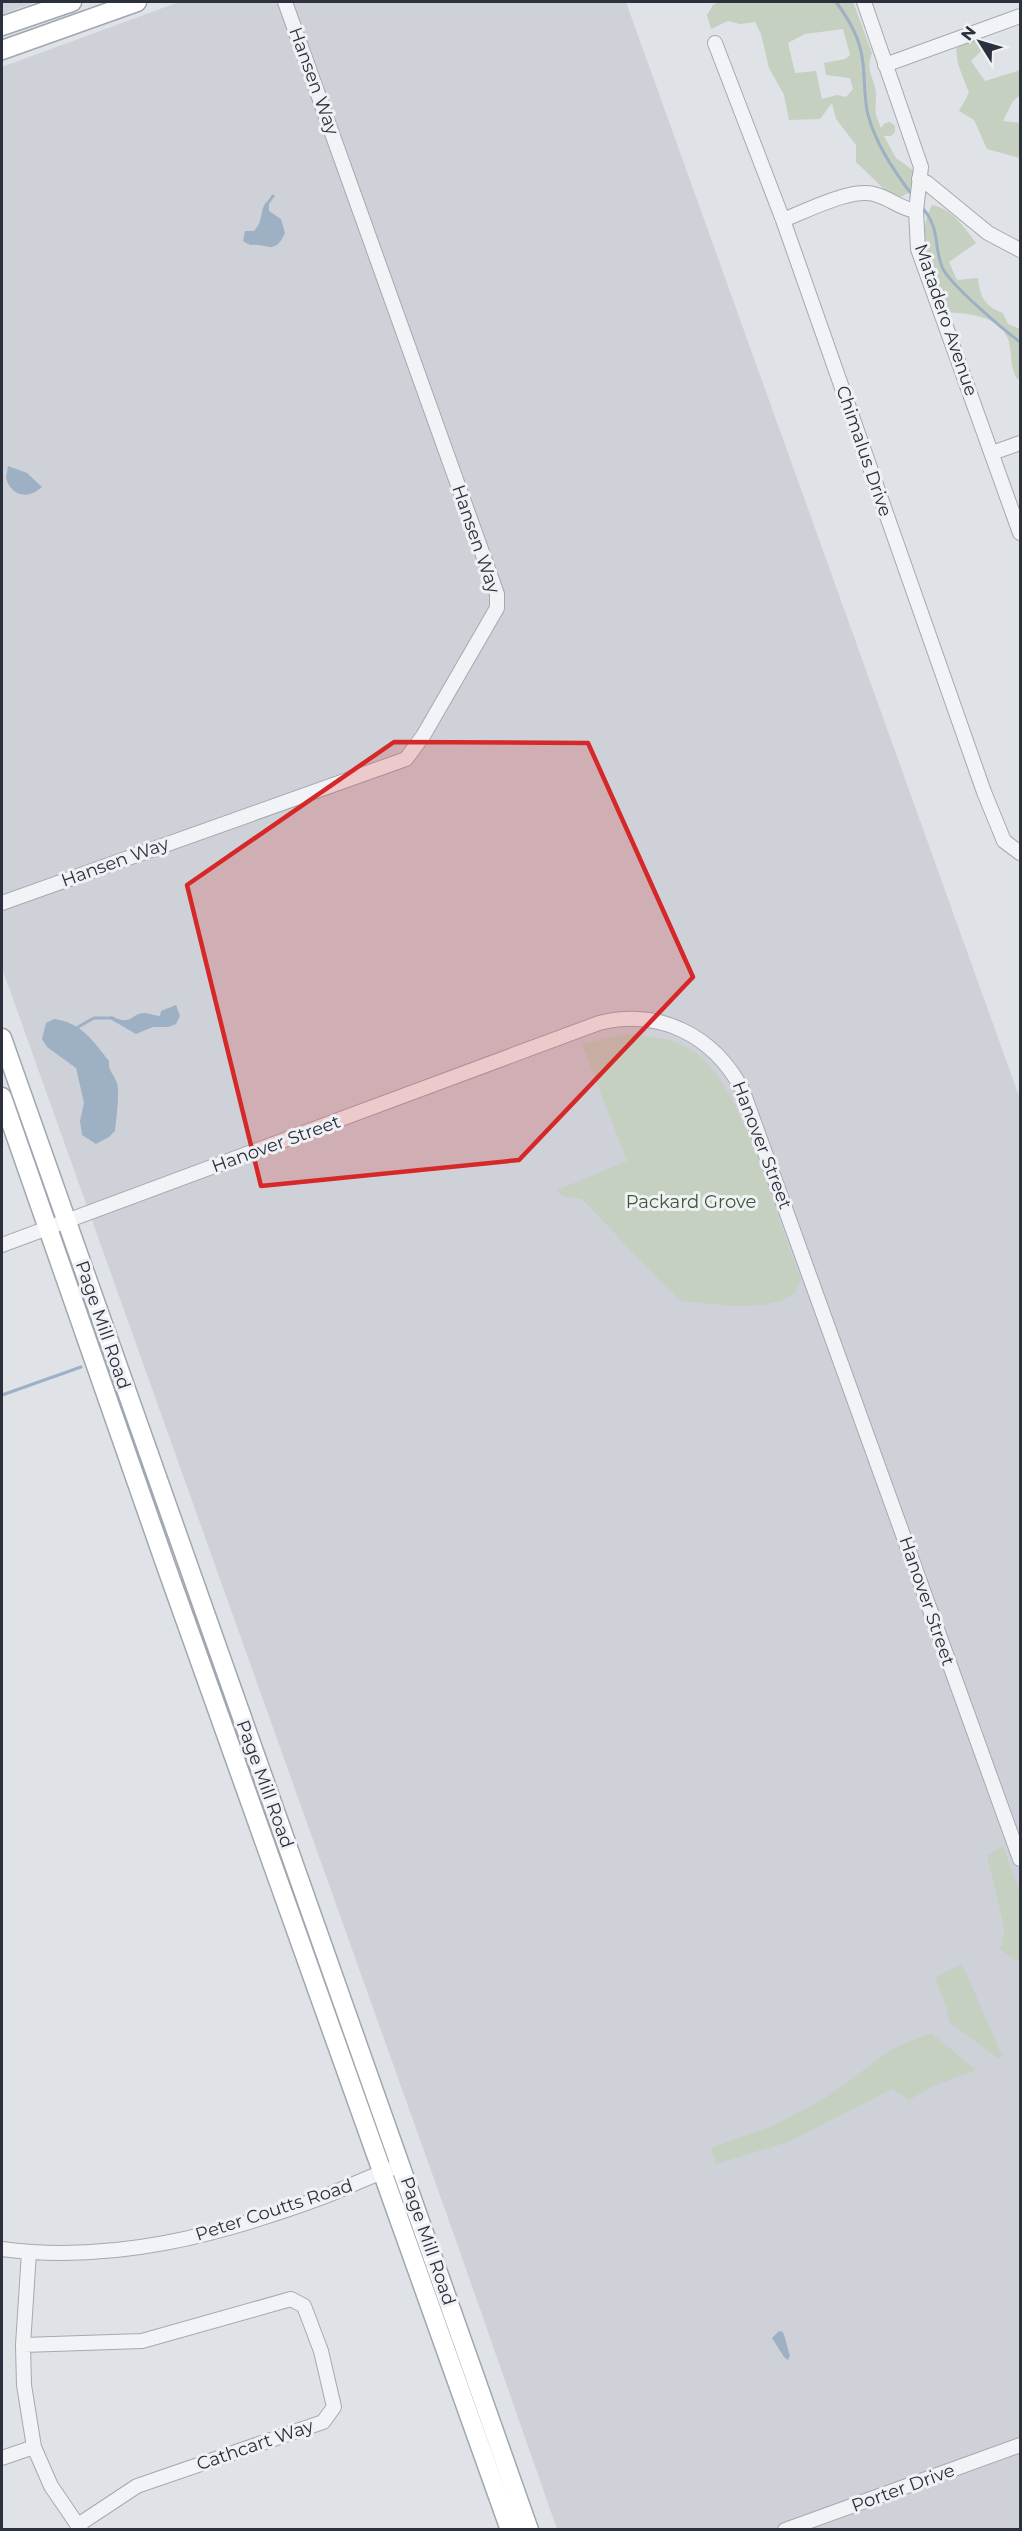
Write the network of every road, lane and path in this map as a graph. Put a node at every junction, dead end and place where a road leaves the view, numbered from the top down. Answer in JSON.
{"nodes":[{"id":1,"x":72,"y":2,"type":"edge"},
{"id":2,"x":137,"y":2,"type":"edge"},
{"id":3,"x":285,"y":2,"type":"edge"},
{"id":4,"x":864,"y":2,"type":"edge"},
{"id":5,"x":1020,"y":16,"type":"edge"},
{"id":6,"x":2,"y":26,"type":"edge"},
{"id":7,"x":715,"y":43,"type":"dead end"},
{"id":8,"x":2,"y":50,"type":"edge"},
{"id":9,"x":885,"y":65,"type":"junction"},
{"id":10,"x":918,"y":186,"type":"junction"},
{"id":11,"x":916,"y":209,"type":"junction"},
{"id":12,"x":783,"y":220,"type":"junction"},
{"id":13,"x":1020,"y":250,"type":"edge"},
{"id":14,"x":1020,"y":442,"type":"edge"},
{"id":15,"x":992,"y":453,"type":"junction"},
{"id":16,"x":1020,"y":533,"type":"edge"},
{"id":17,"x":1020,"y":853,"type":"edge"},
{"id":18,"x":2,"y":903,"type":"edge"},
{"id":19,"x":2,"y":1038,"type":"edge"},
{"id":20,"x":2,"y":1097,"type":"edge"},
{"id":21,"x":67,"y":1221,"type":"junction"},
{"id":22,"x":47,"y":1228,"type":"junction"},
{"id":23,"x":2,"y":1245,"type":"edge"},
{"id":24,"x":215,"y":1703,"type":"junction"},
{"id":25,"x":241,"y":1717,"type":"junction"},
{"id":26,"x":1020,"y":1859,"type":"edge"},
{"id":27,"x":401,"y":2166,"type":"junction"},
{"id":28,"x":382,"y":2173,"type":"junction"},
{"id":29,"x":2,"y":2249,"type":"edge"},
{"id":30,"x":29,"y":2252,"type":"junction"},
{"id":31,"x":23,"y":2345,"type":"junction"},
{"id":32,"x":1020,"y":2445,"type":"edge"},
{"id":33,"x":34,"y":2447,"type":"junction"},
{"id":34,"x":2,"y":2458,"type":"edge"},
{"id":35,"x":79,"y":2527,"type":"edge"},
{"id":36,"x":510,"y":2529,"type":"edge"},
{"id":37,"x":529,"y":2529,"type":"edge"},
{"id":38,"x":785,"y":2529,"type":"edge"}],
"edges":[{"from":1,"to":6,"type":"main road"},
{"from":2,"to":8,"type":"main road"},
{"from":3,"to":18,"type":"street","name":"Hansen Way"},
{"from":4,"to":9,"type":"street","name":"Matadero Avenue"},
{"from":5,"to":9,"type":"street"},
{"from":7,"to":12,"type":"street","name":"Chimalus Drive"},
{"from":9,"to":10,"type":"street","name":"Matadero Avenue"},
{"from":10,"to":11,"type":"street","name":"Matadero Avenue"},
{"from":10,"to":13,"type":"street"},
{"from":11,"to":12,"type":"street"},
{"from":11,"to":15,"type":"street","name":"Matadero Avenue"},
{"from":12,"to":17,"type":"street","name":"Chimalus Drive"},
{"from":14,"to":15,"type":"street"},
{"from":15,"to":16,"type":"street","name":"Matadero Avenue"},
{"from":19,"to":21,"type":"main road","name":"Page Mill Road"},
{"from":20,"to":22,"type":"main road","name":"Page Mill Road"},
{"from":21,"to":22,"type":"street","name":"Hanover Street"},
{"from":21,"to":25,"type":"main road","name":"Page Mill Road"},
{"from":21,"to":26,"type":"street","name":"Hanover Street"},
{"from":22,"to":23,"type":"street","name":"Hanover Street"},
{"from":22,"to":24,"type":"main road","name":"Page Mill Road"},
{"from":24,"to":25,"type":"main road"},
{"from":24,"to":28,"type":"main road","name":"Page Mill Road"},
{"from":25,"to":27,"type":"main road","name":"Page Mill Road"},
{"from":27,"to":28,"type":"street","name":"Peter Coutts Road"},
{"from":27,"to":37,"type":"main road","name":"Page Mill Road"},
{"from":28,"to":30,"type":"street","name":"Peter Coutts Road"},
{"from":28,"to":36,"type":"main road","name":"Page Mill Road"},
{"from":29,"to":30,"type":"street","name":"Peter Coutts Road"},
{"from":30,"to":31,"type":"street"},
{"from":31,"to":33,"type":"street"},
{"from":31,"to":35,"type":"street","name":"Cathcart Way"},
{"from":32,"to":38,"type":"street","name":"Porter Drive"},
{"from":33,"to":34,"type":"street"},
{"from":33,"to":35,"type":"street"}]}
